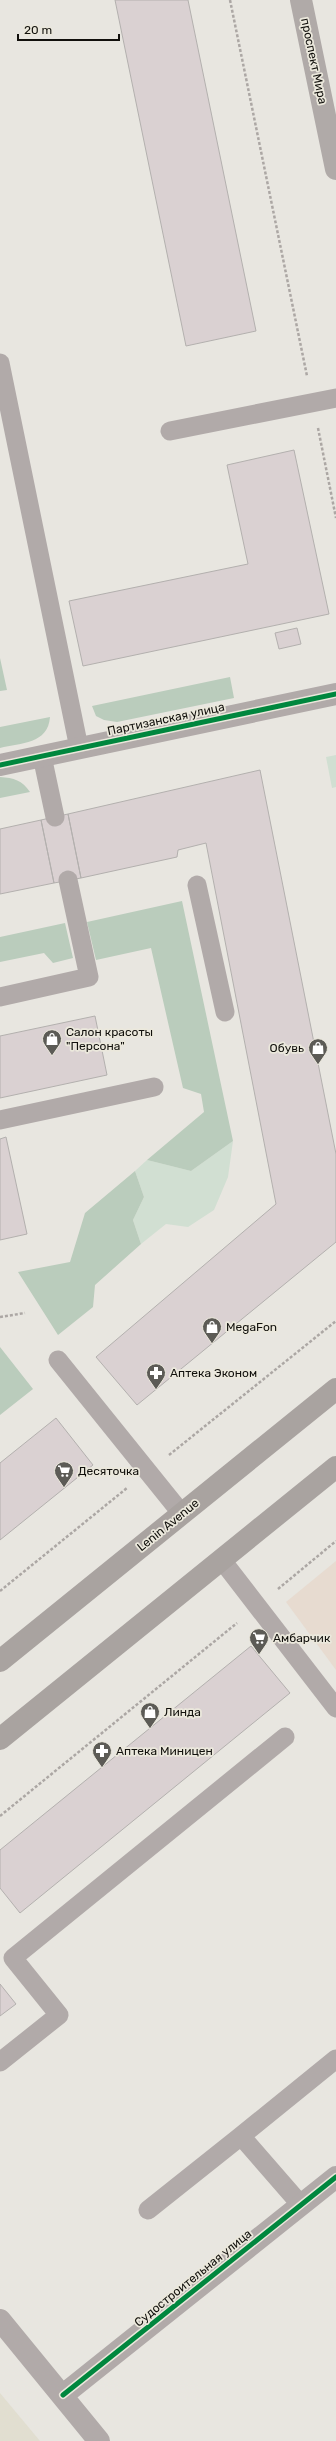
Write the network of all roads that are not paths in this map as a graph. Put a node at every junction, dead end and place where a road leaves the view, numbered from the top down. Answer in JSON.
{"nodes":[{"id":1,"x":302,"y":0,"type":"edge"},
{"id":2,"x":336,"y":169,"type":"edge"},
{"id":3,"x":0,"y":363,"type":"edge"},
{"id":4,"x":336,"y":398,"type":"edge"},
{"id":5,"x":170,"y":431,"type":"dead end"},
{"id":6,"x":336,"y":694,"type":"edge"},
{"id":7,"x":79,"y":748,"type":"junction"},
{"id":8,"x":42,"y":756,"type":"junction"},
{"id":9,"x":0,"y":765,"type":"edge"},
{"id":10,"x":55,"y":817,"type":"dead end"},
{"id":11,"x":68,"y":880,"type":"dead end"},
{"id":12,"x":197,"y":885,"type":"dead end"},
{"id":13,"x":0,"y":997,"type":"edge"},
{"id":14,"x":225,"y":1012,"type":"dead end"},
{"id":15,"x":154,"y":1088,"type":"dead end"},
{"id":16,"x":0,"y":1120,"type":"edge"},
{"id":17,"x":58,"y":1360,"type":"dead end"},
{"id":18,"x":336,"y":1389,"type":"edge"},
{"id":19,"x":336,"y":1467,"type":"edge"},
{"id":20,"x":182,"y":1514,"type":"junction"},
{"id":21,"x":220,"y":1559,"type":"junction"},
{"id":22,"x":0,"y":1661,"type":"edge"},
{"id":23,"x":336,"y":1708,"type":"edge"},
{"id":24,"x":285,"y":1737,"type":"dead end"},
{"id":25,"x":0,"y":1739,"type":"edge"},
{"id":26,"x":336,"y":2059,"type":"edge"},
{"id":27,"x":0,"y":2062,"type":"edge"},
{"id":28,"x":241,"y":2136,"type":"junction"},
{"id":29,"x":336,"y":2177,"type":"edge"},
{"id":30,"x":300,"y":2205,"type":"junction"},
{"id":31,"x":148,"y":2210,"type":"dead end"},
{"id":32,"x":0,"y":2320,"type":"edge"},
{"id":33,"x":63,"y":2395,"type":"junction"},
{"id":34,"x":99,"y":2441,"type":"edge"}],
"edges":[{"from":1,"to":2,"type":"main road","name":"проспект Мира"},
{"from":3,"to":7,"type":"lane"},
{"from":4,"to":5,"type":"lane"},
{"from":6,"to":7,"type":"street","name":"Партизанская улица"},
{"from":7,"to":8,"type":"street","name":"Партизанская улица"},
{"from":8,"to":9,"type":"street","name":"Партизанская улица"},
{"from":8,"to":10,"type":"lane"},
{"from":11,"to":13,"type":"lane"},
{"from":12,"to":14,"type":"lane"},
{"from":15,"to":16,"type":"lane"},
{"from":17,"to":20,"type":"lane"},
{"from":18,"to":20,"type":"main road","name":"Lenin Avenue"},
{"from":19,"to":21,"type":"main road"},
{"from":20,"to":22,"type":"main road","name":"Lenin Avenue"},
{"from":21,"to":23,"type":"lane"},
{"from":21,"to":25,"type":"main road"},
{"from":24,"to":27,"type":"lane"},
{"from":26,"to":28,"type":"lane"},
{"from":28,"to":30,"type":"lane"},
{"from":28,"to":31,"type":"lane"},
{"from":29,"to":30,"type":"street","name":"Судостроительная улица"},
{"from":30,"to":33,"type":"street","name":"Судостроительная улица"},
{"from":32,"to":33,"type":"street"},
{"from":33,"to":34,"type":"street"}]}
